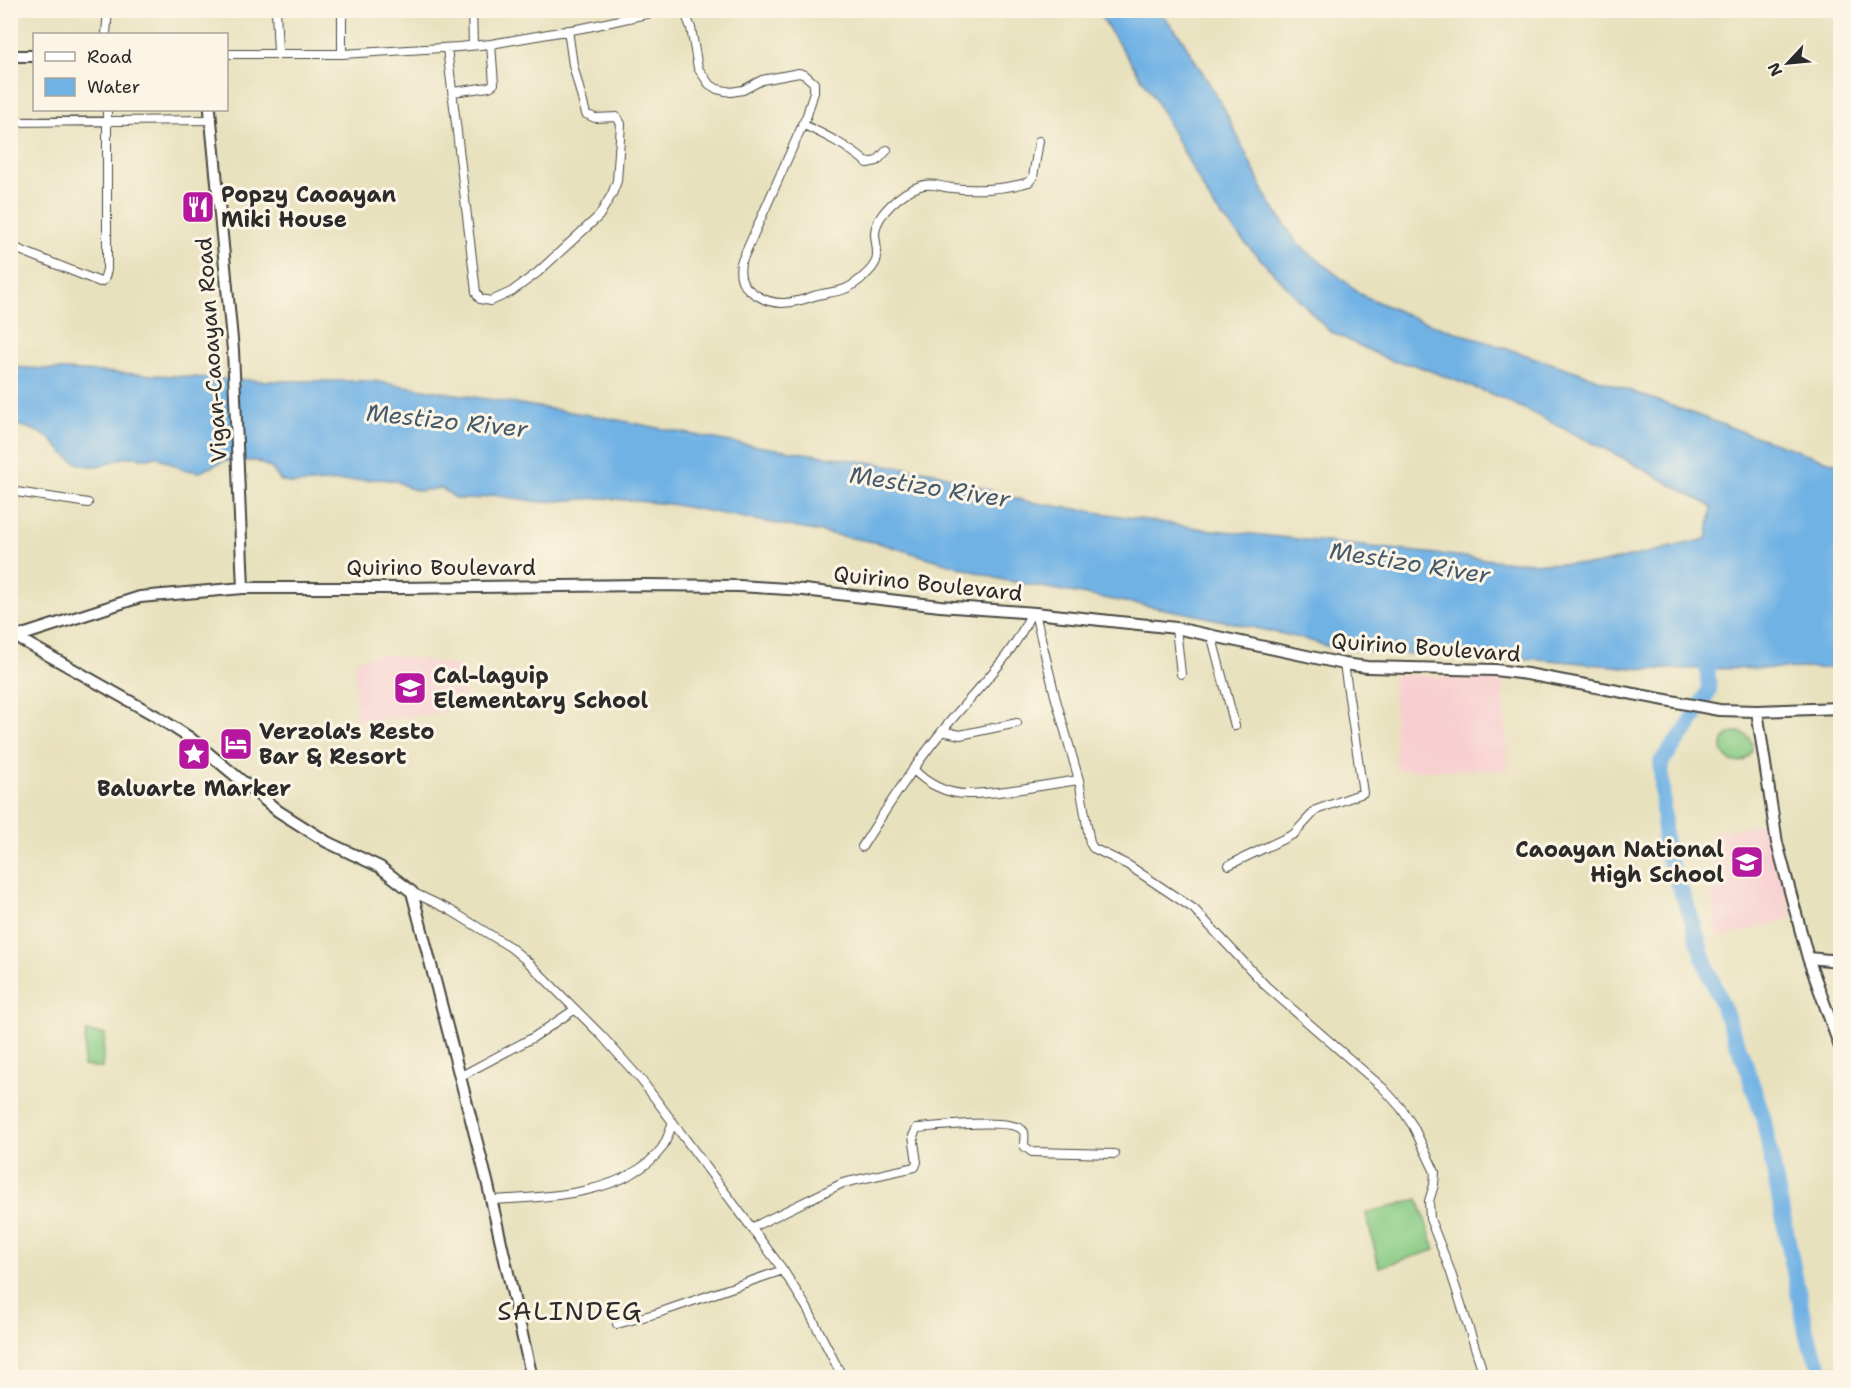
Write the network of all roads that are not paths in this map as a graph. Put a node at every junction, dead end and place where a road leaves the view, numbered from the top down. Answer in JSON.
{"nodes":[{"id":1,"x":108,"y":10,"type":"edge"},
{"id":2,"x":276,"y":10,"type":"edge"},
{"id":3,"x":342,"y":10,"type":"edge"},
{"id":4,"x":472,"y":10,"type":"edge"},
{"id":5,"x":664,"y":10,"type":"edge"},
{"id":6,"x":684,"y":10,"type":"edge"},
{"id":7,"x":568,"y":30,"type":"junction"},
{"id":8,"x":106,"y":33,"type":"edge"},
{"id":9,"x":491,"y":44,"type":"junction"},
{"id":10,"x":473,"y":45,"type":"junction"},
{"id":11,"x":447,"y":48,"type":"junction"},
{"id":12,"x":278,"y":52,"type":"junction"},
{"id":13,"x":228,"y":54,"type":"edge"},
{"id":14,"x":342,"y":54,"type":"junction"},
{"id":15,"x":10,"y":56,"type":"edge"},
{"id":16,"x":33,"y":56,"type":"edge"},
{"id":17,"x":453,"y":92,"type":"junction"},
{"id":18,"x":107,"y":111,"type":"edge"},
{"id":19,"x":211,"y":115,"type":"edge"},
{"id":20,"x":108,"y":121,"type":"junction"},
{"id":21,"x":10,"y":122,"type":"edge"},
{"id":22,"x":802,"y":124,"type":"junction"},
{"id":23,"x":1039,"y":141,"type":"dead end"},
{"id":24,"x":887,"y":150,"type":"dead end"},
{"id":25,"x":10,"y":246,"type":"edge"},
{"id":26,"x":10,"y":491,"type":"edge"},
{"id":27,"x":88,"y":503,"type":"dead end"},
{"id":28,"x":243,"y":588,"type":"junction"},
{"id":29,"x":1033,"y":613,"type":"junction"},
{"id":30,"x":1176,"y":628,"type":"junction"},
{"id":31,"x":1211,"y":634,"type":"junction"},
{"id":32,"x":13,"y":638,"type":"edge"},
{"id":33,"x":1344,"y":664,"type":"junction"},
{"id":34,"x":1181,"y":674,"type":"dead end"},
{"id":35,"x":1840,"y":708,"type":"edge"},
{"id":36,"x":1757,"y":711,"type":"junction"},
{"id":37,"x":1017,"y":723,"type":"dead end"},
{"id":38,"x":1235,"y":726,"type":"dead end"},
{"id":39,"x":942,"y":731,"type":"junction"},
{"id":40,"x":913,"y":769,"type":"junction"},
{"id":41,"x":1078,"y":780,"type":"junction"},
{"id":42,"x":862,"y":847,"type":"dead end"},
{"id":43,"x":1229,"y":865,"type":"dead end"},
{"id":44,"x":412,"y":892,"type":"junction"},
{"id":45,"x":1808,"y":958,"type":"junction"},
{"id":46,"x":1840,"y":961,"type":"edge"},
{"id":47,"x":574,"y":1010,"type":"junction"},
{"id":48,"x":1840,"y":1047,"type":"edge"},
{"id":49,"x":461,"y":1076,"type":"junction"},
{"id":50,"x":673,"y":1122,"type":"junction"},
{"id":51,"x":1115,"y":1154,"type":"dead end"},
{"id":52,"x":490,"y":1200,"type":"junction"},
{"id":53,"x":751,"y":1228,"type":"junction"},
{"id":54,"x":783,"y":1270,"type":"junction"},
{"id":55,"x":617,"y":1324,"type":"dead end"},
{"id":56,"x":532,"y":1377,"type":"edge"},
{"id":57,"x":843,"y":1377,"type":"edge"},
{"id":58,"x":1482,"y":1377,"type":"edge"}],
"edges":[{"from":1,"to":8,"type":"street"},
{"from":2,"to":12,"type":"street"},
{"from":3,"to":14,"type":"street"},
{"from":4,"to":10,"type":"street"},
{"from":5,"to":7,"type":"street"},
{"from":6,"to":22,"type":"street"},
{"from":7,"to":9,"type":"street"},
{"from":7,"to":17,"type":"street"},
{"from":9,"to":10,"type":"street"},
{"from":9,"to":17,"type":"street"},
{"from":10,"to":11,"type":"street"},
{"from":11,"to":14,"type":"street"},
{"from":11,"to":17,"type":"street"},
{"from":12,"to":13,"type":"street"},
{"from":12,"to":14,"type":"street"},
{"from":15,"to":16,"type":"street"},
{"from":18,"to":20,"type":"street"},
{"from":19,"to":20,"type":"street"},
{"from":19,"to":28,"type":"street","name":"Vigan-Caoayan Road"},
{"from":20,"to":21,"type":"street"},
{"from":20,"to":25,"type":"street"},
{"from":22,"to":23,"type":"street"},
{"from":22,"to":24,"type":"street"},
{"from":26,"to":27,"type":"street"},
{"from":28,"to":29,"type":"street","name":"Quirino Boulevard"},
{"from":28,"to":32,"type":"street","name":"Quirino Boulevard"},
{"from":29,"to":30,"type":"street","name":"Quirino Boulevard"},
{"from":29,"to":39,"type":"street"},
{"from":29,"to":41,"type":"street"},
{"from":30,"to":31,"type":"street","name":"Quirino Boulevard"},
{"from":30,"to":34,"type":"street"},
{"from":31,"to":33,"type":"street","name":"Quirino Boulevard"},
{"from":31,"to":38,"type":"street"},
{"from":32,"to":44,"type":"street"},
{"from":33,"to":36,"type":"street","name":"Quirino Boulevard"},
{"from":33,"to":43,"type":"street"},
{"from":35,"to":36,"type":"street","name":"Quirino Boulevard"},
{"from":36,"to":45,"type":"street"},
{"from":37,"to":39,"type":"street"},
{"from":39,"to":40,"type":"street"},
{"from":40,"to":41,"type":"street"},
{"from":40,"to":42,"type":"street"},
{"from":41,"to":58,"type":"street"},
{"from":44,"to":47,"type":"street"},
{"from":44,"to":49,"type":"street"},
{"from":45,"to":46,"type":"street"},
{"from":45,"to":48,"type":"street"},
{"from":47,"to":49,"type":"street"},
{"from":47,"to":50,"type":"street"},
{"from":49,"to":52,"type":"street"},
{"from":50,"to":52,"type":"street"},
{"from":50,"to":53,"type":"street"},
{"from":51,"to":53,"type":"street"},
{"from":52,"to":56,"type":"street"},
{"from":53,"to":54,"type":"street"},
{"from":54,"to":55,"type":"street"},
{"from":54,"to":57,"type":"street"}]}
